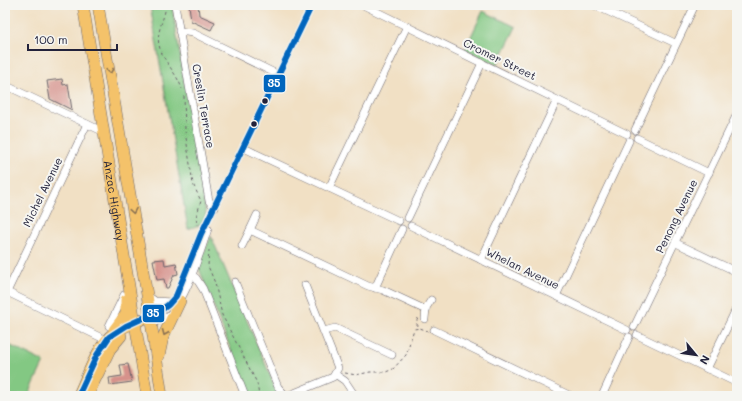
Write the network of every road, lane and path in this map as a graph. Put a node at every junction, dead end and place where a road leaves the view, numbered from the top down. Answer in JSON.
{"nodes":[{"id":1,"x":83,"y":5,"type":"edge"},
{"id":2,"x":98,"y":5,"type":"edge"},
{"id":3,"x":166,"y":5,"type":"edge"},
{"id":4,"x":175,"y":5,"type":"edge"},
{"id":5,"x":312,"y":5,"type":"edge"},
{"id":6,"x":363,"y":5,"type":"edge"},
{"id":7,"x":594,"y":5,"type":"edge"},
{"id":8,"x":695,"y":5,"type":"edge"},
{"id":9,"x":407,"y":26,"type":"junction"},
{"id":10,"x":179,"y":31,"type":"junction"},
{"id":11,"x":676,"y":43,"type":"junction"},
{"id":12,"x":482,"y":63,"type":"junction"},
{"id":13,"x":279,"y":74,"type":"junction"},
{"id":14,"x":5,"y":85,"type":"edge"},
{"id":15,"x":558,"y":100,"type":"junction"},
{"id":16,"x":737,"y":114,"type":"edge"},
{"id":17,"x":87,"y":124,"type":"junction"},
{"id":18,"x":635,"y":130,"type":"junction"},
{"id":19,"x":104,"y":132,"type":"junction"},
{"id":20,"x":628,"y":137,"type":"junction"},
{"id":21,"x":637,"y":138,"type":"junction"},
{"id":22,"x":244,"y":148,"type":"junction"},
{"id":23,"x":123,"y":152,"type":"junction"},
{"id":24,"x":110,"y":171,"type":"junction"},
{"id":25,"x":127,"y":172,"type":"junction"},
{"id":26,"x":709,"y":173,"type":"junction"},
{"id":27,"x":329,"y":188,"type":"junction"},
{"id":28,"x":215,"y":208,"type":"junction"},
{"id":29,"x":257,"y":215,"type":"dead end"},
{"id":30,"x":408,"y":218,"type":"junction"},
{"id":31,"x":399,"y":221,"type":"junction"},
{"id":32,"x":411,"y":226,"type":"junction"},
{"id":33,"x":199,"y":229,"type":"dead end"},
{"id":34,"x":402,"y":229,"type":"junction"},
{"id":35,"x":250,"y":230,"type":"junction"},
{"id":36,"x":676,"y":243,"type":"junction"},
{"id":37,"x":242,"y":246,"type":"dead end"},
{"id":38,"x":208,"y":247,"type":"dead end"},
{"id":39,"x":125,"y":254,"type":"junction"},
{"id":40,"x":481,"y":260,"type":"junction"},
{"id":41,"x":737,"y":272,"type":"edge"},
{"id":42,"x":189,"y":274,"type":"junction"},
{"id":43,"x":235,"y":282,"type":"dead end"},
{"id":44,"x":305,"y":285,"type":"dead end"},
{"id":45,"x":375,"y":288,"type":"junction"},
{"id":46,"x":6,"y":291,"type":"edge"},
{"id":47,"x":125,"y":293,"type":"junction"},
{"id":48,"x":147,"y":294,"type":"junction"},
{"id":49,"x":556,"y":296,"type":"junction"},
{"id":50,"x":431,"y":300,"type":"dead end"},
{"id":51,"x":176,"y":301,"type":"junction"},
{"id":52,"x":737,"y":307,"type":"edge"},
{"id":53,"x":426,"y":310,"type":"junction"},
{"id":54,"x":150,"y":319,"type":"junction"},
{"id":55,"x":425,"y":319,"type":"dead end"},
{"id":56,"x":416,"y":323,"type":"dead end"},
{"id":57,"x":109,"y":326,"type":"dead end"},
{"id":58,"x":136,"y":326,"type":"junction"},
{"id":59,"x":634,"y":327,"type":"junction"},
{"id":60,"x":414,"y":329,"type":"dead end"},
{"id":61,"x":434,"y":330,"type":"dead end"},
{"id":62,"x":627,"y":330,"type":"junction"},
{"id":63,"x":324,"y":331,"type":"junction"},
{"id":64,"x":637,"y":335,"type":"junction"},
{"id":65,"x":629,"y":337,"type":"junction"},
{"id":66,"x":111,"y":339,"type":"junction"},
{"id":67,"x":140,"y":354,"type":"junction"},
{"id":68,"x":392,"y":355,"type":"dead end"},
{"id":69,"x":157,"y":369,"type":"junction"},
{"id":70,"x":707,"y":369,"type":"junction"},
{"id":71,"x":335,"y":374,"type":"junction"},
{"id":72,"x":737,"y":383,"type":"edge"},
{"id":73,"x":78,"y":396,"type":"edge"},
{"id":74,"x":87,"y":396,"type":"edge"},
{"id":75,"x":147,"y":396,"type":"edge"},
{"id":76,"x":162,"y":396,"type":"edge"},
{"id":77,"x":245,"y":396,"type":"edge"},
{"id":78,"x":260,"y":396,"type":"edge"},
{"id":79,"x":286,"y":396,"type":"edge"},
{"id":80,"x":355,"y":396,"type":"edge"},
{"id":81,"x":571,"y":396,"type":"edge"},
{"id":82,"x":602,"y":396,"type":"edge"}],
"edges":[{"from":1,"to":19,"type":"highway","name":"Anzac Highway"},
{"from":2,"to":23,"type":"highway","name":"Anzac Highway","one_way":true},
{"from":3,"to":33,"type":"path"},
{"from":4,"to":10,"type":"street","name":"Creslin Terrace"},
{"from":5,"to":13,"type":"street"},
{"from":6,"to":9,"type":"street","name":"Cromer Street"},
{"from":7,"to":11,"type":"street"},
{"from":8,"to":11,"type":"street"},
{"from":9,"to":12,"type":"street","name":"Cromer Street"},
{"from":9,"to":27,"type":"street"},
{"from":10,"to":13,"type":"street"},
{"from":10,"to":28,"type":"street","name":"Creslin Terrace"},
{"from":11,"to":18,"type":"street"},
{"from":12,"to":15,"type":"street","name":"Cromer Street"},
{"from":12,"to":30,"type":"street"},
{"from":13,"to":22,"type":"street"},
{"from":14,"to":17,"type":"street"},
{"from":15,"to":20,"type":"street","name":"Cromer Street"},
{"from":15,"to":40,"type":"street"},
{"from":16,"to":26,"type":"street","name":"Penong Avenue"},
{"from":17,"to":19,"type":"street"},
{"from":17,"to":46,"type":"street","name":"Michel Avenue"},
{"from":18,"to":20,"type":"street"},
{"from":18,"to":21,"type":"street"},
{"from":19,"to":24,"type":"highway","name":"Anzac Highway"},
{"from":20,"to":21,"type":"street"},
{"from":20,"to":49,"type":"street"},
{"from":21,"to":26,"type":"street"},
{"from":22,"to":27,"type":"street"},
{"from":22,"to":28,"type":"street"},
{"from":23,"to":24,"type":"highway"},
{"from":23,"to":25,"type":"highway","name":"Anzac Highway"},
{"from":24,"to":25,"type":"highway"},
{"from":24,"to":39,"type":"highway","name":"Anzac Highway"},
{"from":25,"to":48,"type":"highway","name":"Anzac Highway","one_way":true},
{"from":26,"to":36,"type":"street","name":"Penong Avenue"},
{"from":27,"to":31,"type":"street"},
{"from":28,"to":42,"type":"street"},
{"from":29,"to":35,"type":"street"},
{"from":30,"to":31,"type":"street"},
{"from":30,"to":32,"type":"street"},
{"from":31,"to":34,"type":"street"},
{"from":32,"to":34,"type":"street"},
{"from":32,"to":40,"type":"street","name":"Whelan Avenue"},
{"from":34,"to":45,"type":"street"},
{"from":35,"to":37,"type":"street"},
{"from":35,"to":45,"type":"street"},
{"from":36,"to":41,"type":"street"},
{"from":36,"to":59,"type":"street","name":"Penong Avenue"},
{"from":38,"to":78,"type":"path"},
{"from":39,"to":47,"type":"highway"},
{"from":39,"to":58,"type":"highway","name":"Anzac Highway"},
{"from":40,"to":49,"type":"street","name":"Whelan Avenue"},
{"from":42,"to":51,"type":"street"},
{"from":42,"to":77,"type":"street"},
{"from":43,"to":79,"type":"street"},
{"from":44,"to":63,"type":"street"},
{"from":45,"to":53,"type":"street"},
{"from":46,"to":66,"type":"street"},
{"from":47,"to":57,"type":"street"},
{"from":47,"to":66,"type":"highway"},
{"from":48,"to":51,"type":"street"},
{"from":48,"to":54,"type":"highway","name":"Anzac Highway"},
{"from":49,"to":62,"type":"street","name":"Whelan Avenue"},
{"from":50,"to":53,"type":"street"},
{"from":51,"to":54,"type":"street"},
{"from":51,"to":69,"type":"highway","one_way":true},
{"from":52,"to":70,"type":"street"},
{"from":53,"to":55,"type":"street"},
{"from":54,"to":58,"type":"highway"},
{"from":54,"to":69,"type":"highway","name":"Anzac Highway"},
{"from":56,"to":60,"type":"path"},
{"from":58,"to":66,"type":"highway"},
{"from":58,"to":67,"type":"highway","name":"Anzac Highway"},
{"from":59,"to":62,"type":"street"},
{"from":59,"to":64,"type":"street"},
{"from":61,"to":81,"type":"street"},
{"from":62,"to":65,"type":"street"},
{"from":63,"to":68,"type":"street"},
{"from":63,"to":71,"type":"street"},
{"from":64,"to":65,"type":"street"},
{"from":64,"to":70,"type":"street"},
{"from":65,"to":82,"type":"street"},
{"from":66,"to":67,"type":"highway"},
{"from":66,"to":73,"type":"highway"},
{"from":66,"to":74,"type":"highway"},
{"from":67,"to":75,"type":"highway","name":"Anzac Highway"},
{"from":69,"to":76,"type":"highway","name":"Anzac Highway"},
{"from":70,"to":72,"type":"street"},
{"from":71,"to":79,"type":"street"},
{"from":71,"to":80,"type":"street"}]}
